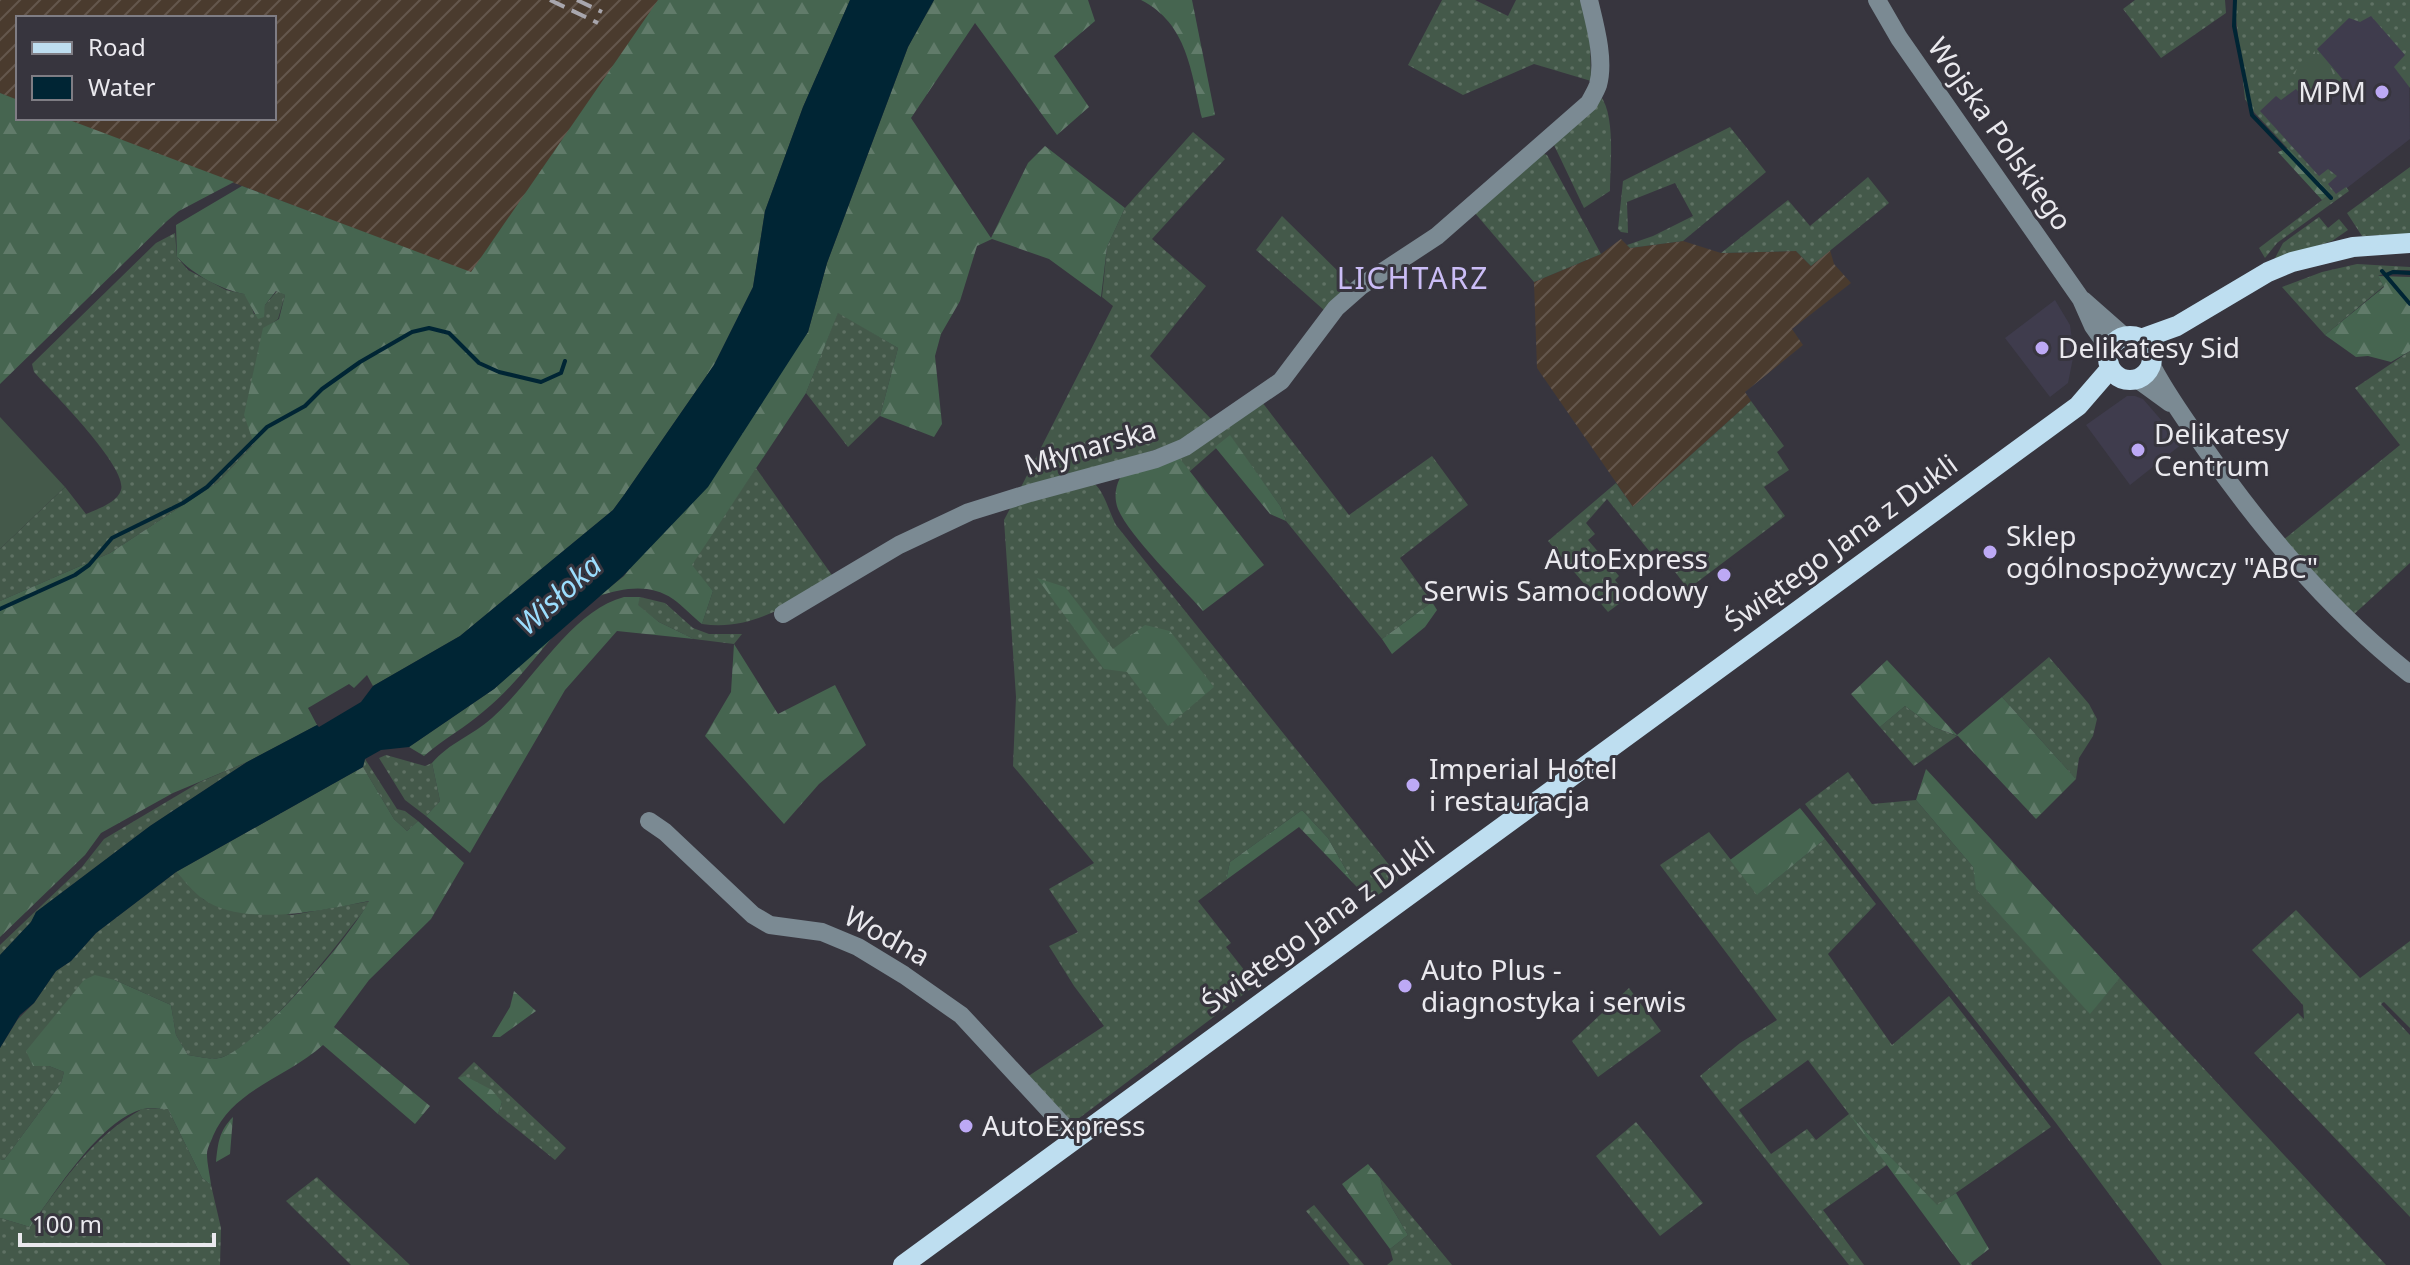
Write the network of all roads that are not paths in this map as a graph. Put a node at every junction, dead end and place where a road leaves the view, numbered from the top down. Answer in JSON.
{"nodes":[{"id":1,"x":1589,"y":0,"type":"edge"},
{"id":2,"x":1877,"y":0,"type":"edge"},
{"id":3,"x":2410,"y":243,"type":"edge"},
{"id":4,"x":2131,"y":359,"type":"junction"},
{"id":5,"x":783,"y":614,"type":"dead end"},
{"id":6,"x":2410,"y":674,"type":"edge"},
{"id":7,"x":649,"y":821,"type":"dead end"},
{"id":8,"x":1075,"y":1138,"type":"junction"},
{"id":9,"x":903,"y":1265,"type":"edge"}],
"edges":[{"from":1,"to":5,"type":"street","name":"Młynarska"},
{"from":2,"to":4,"type":"street","name":"Wojska Polskiego"},
{"from":3,"to":4,"type":"main road"},
{"from":4,"to":6,"type":"street"},
{"from":4,"to":8,"type":"main road","name":"Świętego Jana z Dukli"},
{"from":7,"to":8,"type":"street","name":"Wodna"},
{"from":8,"to":9,"type":"main road","name":"Świętego Jana z Dukli"}]}
